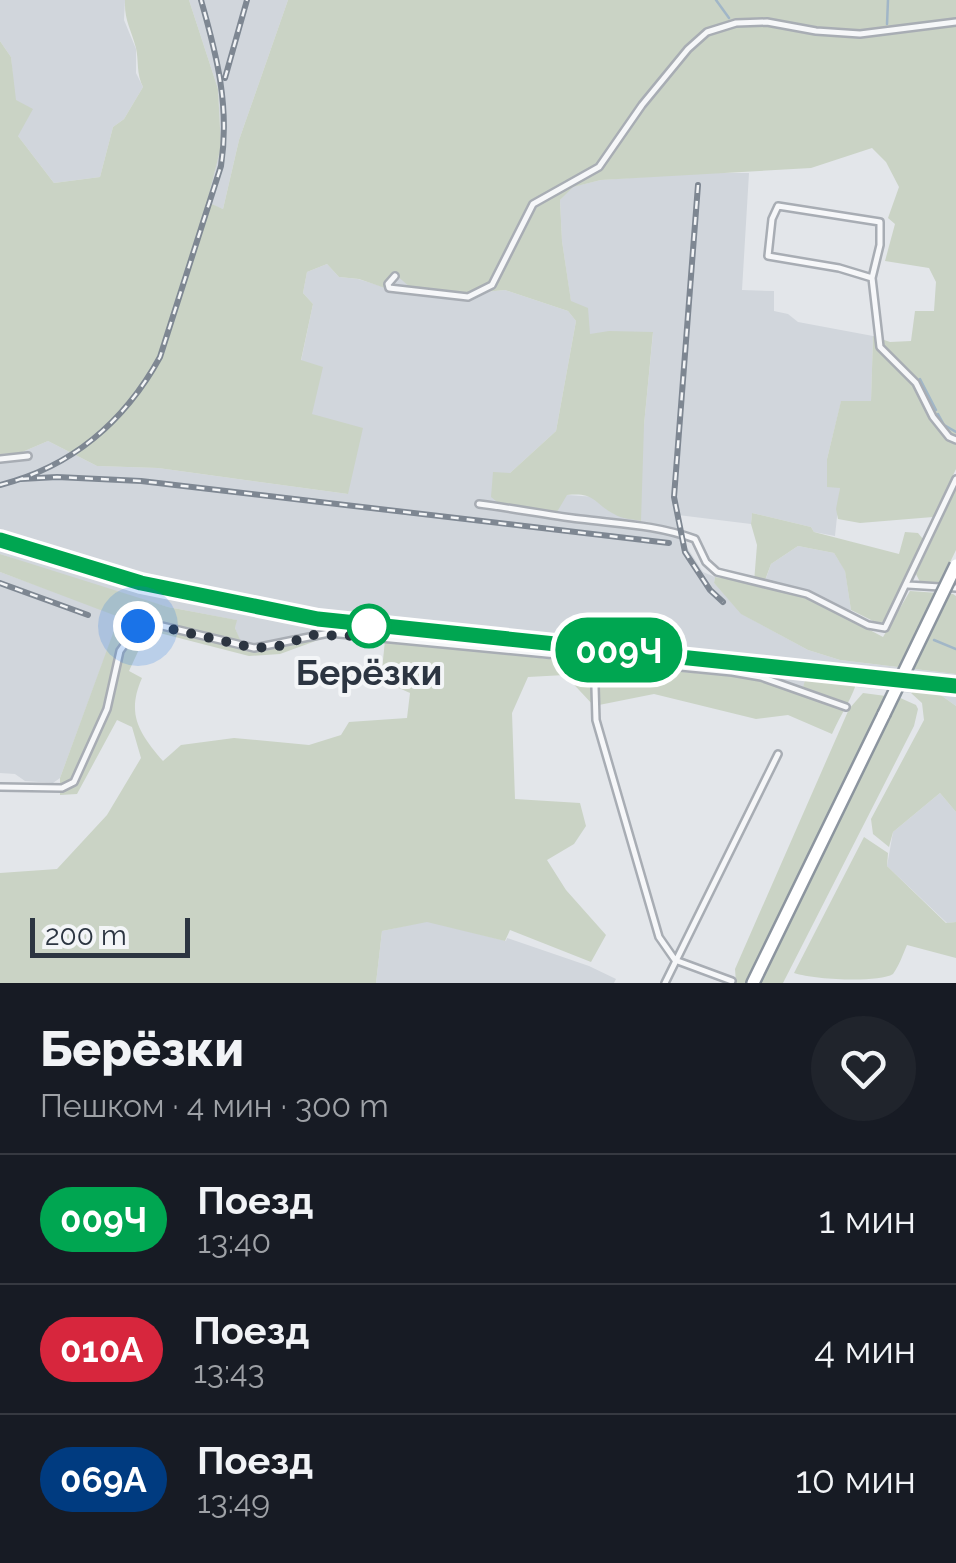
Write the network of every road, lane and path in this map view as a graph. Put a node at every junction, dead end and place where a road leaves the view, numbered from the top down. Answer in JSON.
{"nodes":[{"id":1,"x":956,"y":22,"type":"edge"},
{"id":2,"x":395,"y":276,"type":"dead end"},
{"id":3,"x":872,"y":278,"type":"junction"},
{"id":4,"x":956,"y":440,"type":"edge"},
{"id":5,"x":28,"y":456,"type":"dead end"},
{"id":6,"x":0,"y":459,"type":"edge"},
{"id":7,"x":956,"y":479,"type":"edge"},
{"id":8,"x":479,"y":504,"type":"dead end"},
{"id":9,"x":956,"y":565,"type":"edge"},
{"id":10,"x":908,"y":585,"type":"junction"},
{"id":11,"x":956,"y":588,"type":"edge"},
{"id":12,"x":603,"y":661,"type":"junction"},
{"id":13,"x":846,"y":707,"type":"dead end"},
{"id":14,"x":778,"y":754,"type":"dead end"},
{"id":15,"x":0,"y":787,"type":"edge"},
{"id":16,"x":675,"y":960,"type":"junction"},
{"id":17,"x":732,"y":981,"type":"edge"},
{"id":18,"x":665,"y":983,"type":"edge"},
{"id":19,"x":753,"y":983,"type":"edge"}],
"edges":[{"from":1,"to":2,"type":"street"},
{"from":3,"to":3,"type":"street"},
{"from":3,"to":4,"type":"street"},
{"from":5,"to":6,"type":"street"},
{"from":7,"to":10,"type":"street"},
{"from":8,"to":10,"type":"street"},
{"from":9,"to":19,"type":"highway","bridge":true},
{"from":10,"to":11,"type":"street"},
{"from":12,"to":13,"type":"street"},
{"from":12,"to":15,"type":"street"},
{"from":12,"to":16,"type":"street"},
{"from":14,"to":16,"type":"street"},
{"from":16,"to":17,"type":"street"},
{"from":16,"to":18,"type":"street"}]}
